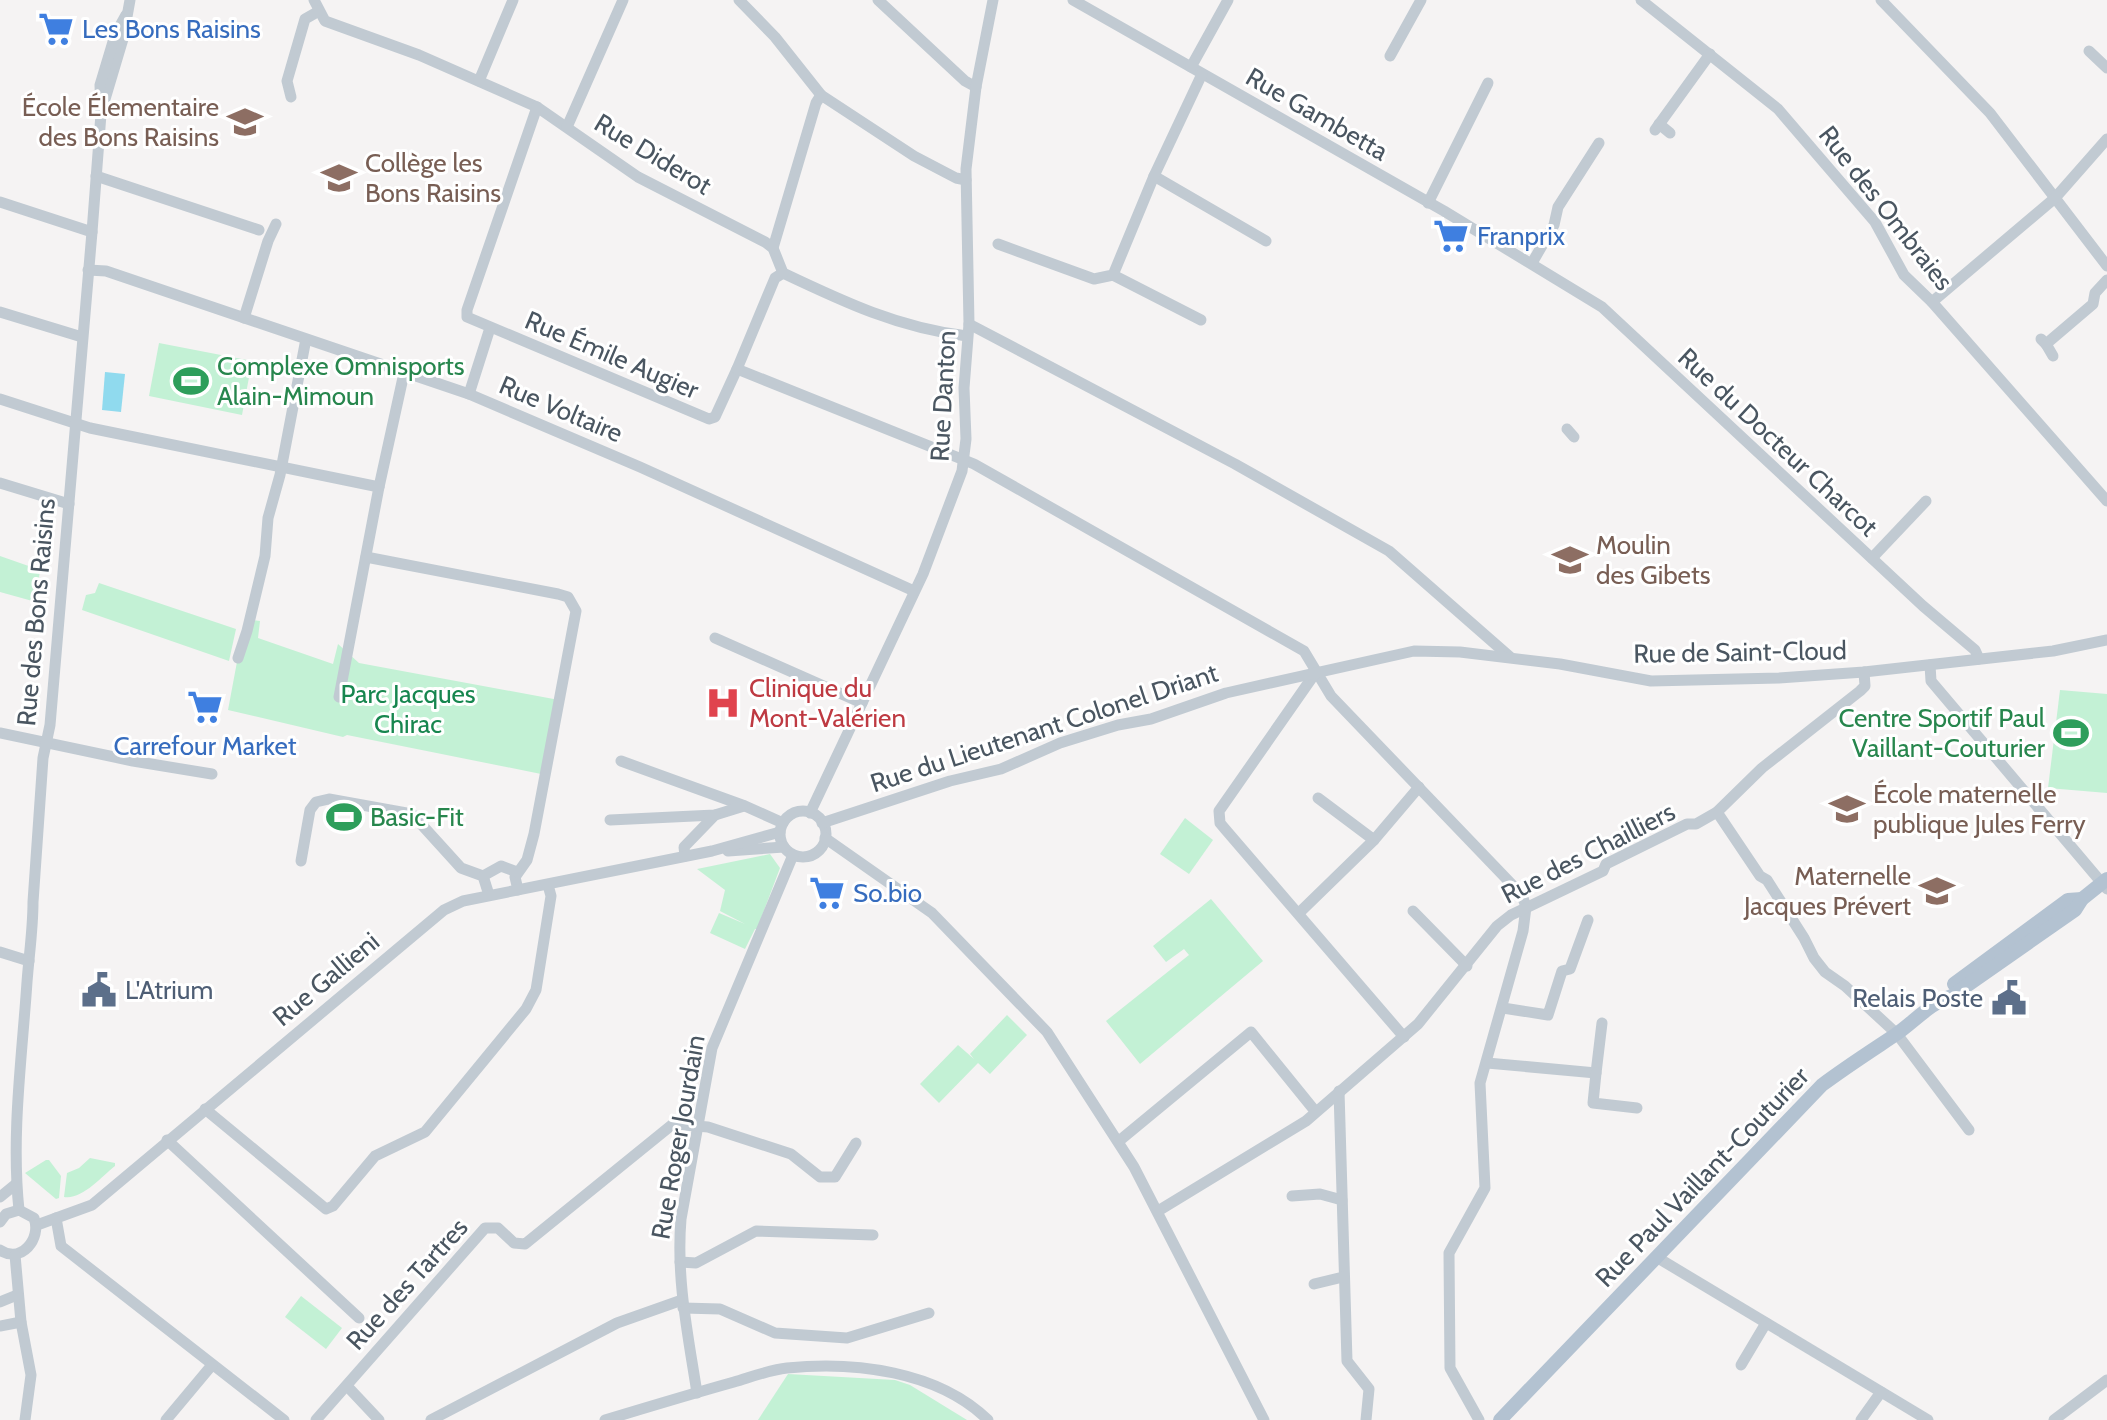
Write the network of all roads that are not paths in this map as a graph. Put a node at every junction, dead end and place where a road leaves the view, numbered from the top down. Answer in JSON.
{"nodes":[{"id":1,"x":130,"y":0,"type":"edge"},
{"id":2,"x":513,"y":0,"type":"edge"},
{"id":3,"x":623,"y":0,"type":"edge"},
{"id":4,"x":739,"y":0,"type":"edge"},
{"id":5,"x":878,"y":0,"type":"edge"},
{"id":6,"x":993,"y":0,"type":"edge"},
{"id":7,"x":1073,"y":0,"type":"edge"},
{"id":8,"x":1228,"y":0,"type":"edge"},
{"id":9,"x":1421,"y":0,"type":"edge"},
{"id":10,"x":1641,"y":0,"type":"edge"},
{"id":11,"x":1887,"y":2,"type":"edge"},
{"id":12,"x":315,"y":4,"type":"edge"},
{"id":13,"x":2089,"y":51,"type":"dead end"},
{"id":14,"x":1710,"y":54,"type":"junction"},
{"id":15,"x":1390,"y":56,"type":"dead end"},
{"id":16,"x":2107,"y":68,"type":"edge"},
{"id":17,"x":1196,"y":71,"type":"junction"},
{"id":18,"x":479,"y":81,"type":"junction"},
{"id":19,"x":1488,"y":83,"type":"dead end"},
{"id":20,"x":976,"y":87,"type":"junction"},
{"id":21,"x":821,"y":95,"type":"junction"},
{"id":22,"x":291,"y":97,"type":"dead end"},
{"id":23,"x":537,"y":107,"type":"junction"},
{"id":24,"x":567,"y":127,"type":"junction"},
{"id":25,"x":1670,"y":133,"type":"dead end"},
{"id":26,"x":2107,"y":139,"type":"edge"},
{"id":27,"x":1599,"y":143,"type":"dead end"},
{"id":28,"x":96,"y":176,"type":"junction"},
{"id":29,"x":1154,"y":176,"type":"junction"},
{"id":30,"x":966,"y":180,"type":"junction"},
{"id":31,"x":2055,"y":198,"type":"junction"},
{"id":32,"x":0,"y":202,"type":"edge"},
{"id":33,"x":1428,"y":203,"type":"junction"},
{"id":34,"x":276,"y":224,"type":"dead end"},
{"id":35,"x":259,"y":230,"type":"dead end"},
{"id":36,"x":92,"y":232,"type":"junction"},
{"id":37,"x":1266,"y":241,"type":"dead end"},
{"id":38,"x":998,"y":244,"type":"dead end"},
{"id":39,"x":773,"y":248,"type":"junction"},
{"id":40,"x":1535,"y":265,"type":"junction"},
{"id":41,"x":2107,"y":266,"type":"edge"},
{"id":42,"x":88,"y":270,"type":"junction"},
{"id":43,"x":783,"y":273,"type":"junction"},
{"id":44,"x":1113,"y":275,"type":"junction"},
{"id":45,"x":2107,"y":280,"type":"edge"},
{"id":46,"x":1932,"y":302,"type":"junction"},
{"id":47,"x":0,"y":312,"type":"edge"},
{"id":48,"x":244,"y":318,"type":"junction"},
{"id":49,"x":1201,"y":320,"type":"dead end"},
{"id":50,"x":490,"y":328,"type":"junction"},
{"id":51,"x":968,"y":330,"type":"junction"},
{"id":52,"x":82,"y":337,"type":"junction"},
{"id":53,"x":305,"y":344,"type":"dead end"},
{"id":54,"x":2053,"y":356,"type":"dead end"},
{"id":55,"x":737,"y":369,"type":"junction"},
{"id":56,"x":404,"y":373,"type":"junction"},
{"id":57,"x":469,"y":394,"type":"junction"},
{"id":58,"x":0,"y":399,"type":"edge"},
{"id":59,"x":76,"y":424,"type":"junction"},
{"id":60,"x":965,"y":459,"type":"junction"},
{"id":61,"x":282,"y":466,"type":"junction"},
{"id":62,"x":0,"y":483,"type":"edge"},
{"id":63,"x":379,"y":487,"type":"junction"},
{"id":64,"x":1926,"y":501,"type":"dead end"},
{"id":65,"x":2107,"y":501,"type":"edge"},
{"id":66,"x":69,"y":504,"type":"junction"},
{"id":67,"x":366,"y":557,"type":"junction"},
{"id":68,"x":1872,"y":558,"type":"junction"},
{"id":69,"x":914,"y":591,"type":"junction"},
{"id":70,"x":1482,"y":633,"type":"junction"},
{"id":71,"x":715,"y":638,"type":"dead end"},
{"id":72,"x":2107,"y":640,"type":"edge"},
{"id":73,"x":1480,"y":654,"type":"junction"},
{"id":74,"x":1510,"y":657,"type":"junction"},
{"id":75,"x":238,"y":658,"type":"dead end"},
{"id":76,"x":1979,"y":659,"type":"junction"},
{"id":77,"x":1930,"y":665,"type":"junction"},
{"id":78,"x":1316,"y":672,"type":"junction"},
{"id":79,"x":1864,"y":672,"type":"junction"},
{"id":80,"x":1281,"y":681,"type":"joint"},
{"id":81,"x":339,"y":697,"type":"dead end"},
{"id":82,"x":862,"y":703,"type":"junction"},
{"id":83,"x":0,"y":733,"type":"edge"},
{"id":84,"x":52,"y":743,"type":"junction"},
{"id":85,"x":621,"y":761,"type":"dead end"},
{"id":86,"x":212,"y":774,"type":"dead end"},
{"id":87,"x":1419,"y":787,"type":"junction"},
{"id":88,"x":1318,"y":798,"type":"dead end"},
{"id":89,"x":745,"y":806,"type":"junction"},
{"id":90,"x":1717,"y":812,"type":"junction"},
{"id":91,"x":810,"y":813,"type":"junction"},
{"id":92,"x":715,"y":815,"type":"junction"},
{"id":93,"x":610,"y":820,"type":"dead end"},
{"id":94,"x":822,"y":823,"type":"junction"},
{"id":95,"x":781,"y":828,"type":"junction"},
{"id":96,"x":825,"y":838,"type":"junction"},
{"id":97,"x":1374,"y":840,"type":"junction"},
{"id":98,"x":712,"y":851,"type":"junction"},
{"id":99,"x":788,"y":851,"type":"junction"},
{"id":100,"x":685,"y":856,"type":"junction"},
{"id":101,"x":301,"y":861,"type":"dead end"},
{"id":102,"x":517,"y":872,"type":"junction"},
{"id":103,"x":483,"y":876,"type":"junction"},
{"id":104,"x":2106,"y":884,"type":"edge"},
{"id":105,"x":548,"y":885,"type":"junction"},
{"id":106,"x":518,"y":890,"type":"junction"},
{"id":107,"x":489,"y":895,"type":"junction"},
{"id":108,"x":1526,"y":907,"type":"junction"},
{"id":109,"x":1413,"y":911,"type":"dead end"},
{"id":110,"x":1299,"y":913,"type":"junction"},
{"id":111,"x":1588,"y":920,"type":"dead end"},
{"id":112,"x":0,"y":952,"type":"edge"},
{"id":113,"x":29,"y":961,"type":"junction"},
{"id":114,"x":1467,"y":966,"type":"junction"},
{"id":115,"x":1503,"y":1008,"type":"junction"},
{"id":116,"x":1602,"y":1023,"type":"dead end"},
{"id":117,"x":1897,"y":1034,"type":"junction"},
{"id":118,"x":1404,"y":1037,"type":"junction"},
{"id":119,"x":1487,"y":1063,"type":"junction"},
{"id":120,"x":1596,"y":1073,"type":"junction"},
{"id":121,"x":1339,"y":1091,"type":"junction"},
{"id":122,"x":1637,"y":1108,"type":"dead end"},
{"id":123,"x":205,"y":1109,"type":"junction"},
{"id":124,"x":1315,"y":1111,"type":"junction"},
{"id":125,"x":698,"y":1127,"type":"junction"},
{"id":126,"x":1969,"y":1130,"type":"dead end"},
{"id":127,"x":167,"y":1140,"type":"junction"},
{"id":128,"x":1119,"y":1141,"type":"junction"},
{"id":129,"x":856,"y":1143,"type":"dead end"},
{"id":130,"x":16,"y":1184,"type":"junction"},
{"id":131,"x":1292,"y":1196,"type":"dead end"},
{"id":132,"x":0,"y":1197,"type":"edge"},
{"id":133,"x":1342,"y":1200,"type":"junction"},
{"id":134,"x":19,"y":1210,"type":"junction"},
{"id":135,"x":1158,"y":1211,"type":"junction"},
{"id":136,"x":56,"y":1218,"type":"junction"},
{"id":137,"x":0,"y":1222,"type":"edge"},
{"id":138,"x":37,"y":1225,"type":"junction"},
{"id":139,"x":873,"y":1235,"type":"dead end"},
{"id":140,"x":0,"y":1250,"type":"edge"},
{"id":141,"x":15,"y":1255,"type":"junction"},
{"id":142,"x":1658,"y":1258,"type":"junction"},
{"id":143,"x":680,"y":1262,"type":"junction"},
{"id":144,"x":1343,"y":1277,"type":"junction"},
{"id":145,"x":1314,"y":1284,"type":"dead end"},
{"id":146,"x":17,"y":1295,"type":"junction"},
{"id":147,"x":0,"y":1302,"type":"edge"},
{"id":148,"x":682,"y":1304,"type":"junction"},
{"id":149,"x":929,"y":1313,"type":"dead end"},
{"id":150,"x":359,"y":1318,"type":"dead end"},
{"id":151,"x":21,"y":1322,"type":"junction"},
{"id":152,"x":1766,"y":1323,"type":"junction"},
{"id":153,"x":0,"y":1326,"type":"edge"},
{"id":154,"x":212,"y":1365,"type":"junction"},
{"id":155,"x":1741,"y":1365,"type":"dead end"},
{"id":156,"x":2107,"y":1380,"type":"edge"},
{"id":157,"x":347,"y":1386,"type":"junction"},
{"id":158,"x":1881,"y":1392,"type":"junction"},
{"id":159,"x":697,"y":1393,"type":"junction"},
{"id":160,"x":1509,"y":1414,"type":"edge"},
{"id":161,"x":25,"y":1420,"type":"edge"},
{"id":162,"x":166,"y":1420,"type":"edge"},
{"id":163,"x":284,"y":1420,"type":"edge"},
{"id":164,"x":316,"y":1420,"type":"edge"},
{"id":165,"x":379,"y":1420,"type":"edge"},
{"id":166,"x":431,"y":1420,"type":"edge"},
{"id":167,"x":605,"y":1420,"type":"edge"},
{"id":168,"x":988,"y":1420,"type":"edge"},
{"id":169,"x":1264,"y":1420,"type":"edge"},
{"id":170,"x":1366,"y":1420,"type":"edge"},
{"id":171,"x":1479,"y":1420,"type":"edge"},
{"id":172,"x":1500,"y":1420,"type":"edge"},
{"id":173,"x":1861,"y":1420,"type":"edge"},
{"id":174,"x":1928,"y":1420,"type":"edge"},
{"id":175,"x":2054,"y":1420,"type":"edge"}],
"edges":[{"from":1,"to":28,"type":"street","name":"Rue des Bons Raisins"},
{"from":2,"to":18,"type":"street"},
{"from":3,"to":24,"type":"street"},
{"from":4,"to":21,"type":"street"},
{"from":5,"to":20,"type":"street"},
{"from":6,"to":20,"type":"street","name":"Rue Danton"},
{"from":7,"to":17,"type":"street","name":"Rue Gambetta"},
{"from":8,"to":17,"type":"street"},
{"from":9,"to":15,"type":"street"},
{"from":10,"to":14,"type":"street","name":"Rue des Ombraies"},
{"from":11,"to":31,"type":"street"},
{"from":12,"to":18,"type":"street","name":"Rue Diderot"},
{"from":12,"to":22,"type":"street"},
{"from":13,"to":16,"type":"street"},
{"from":14,"to":25,"type":"street"},
{"from":14,"to":46,"type":"street","name":"Rue des Ombraies"},
{"from":17,"to":29,"type":"street"},
{"from":17,"to":33,"type":"street","name":"Rue Gambetta"},
{"from":18,"to":23,"type":"street","name":"Rue Diderot"},
{"from":19,"to":33,"type":"street"},
{"from":20,"to":30,"type":"street","name":"Rue Danton"},
{"from":21,"to":30,"type":"street"},
{"from":21,"to":39,"type":"street"},
{"from":23,"to":24,"type":"street","name":"Rue Diderot"},
{"from":23,"to":50,"type":"street","name":"Rue Émile Augier"},
{"from":24,"to":39,"type":"street","name":"Rue Diderot"},
{"from":26,"to":31,"type":"street"},
{"from":27,"to":40,"type":"street"},
{"from":28,"to":35,"type":"street"},
{"from":28,"to":36,"type":"street","name":"Rue des Bons Raisins"},
{"from":29,"to":37,"type":"street"},
{"from":29,"to":44,"type":"street"},
{"from":30,"to":51,"type":"street","name":"Rue Danton"},
{"from":31,"to":41,"type":"street"},
{"from":31,"to":46,"type":"street"},
{"from":32,"to":36,"type":"street"},
{"from":33,"to":40,"type":"street","name":"Rue Gambetta"},
{"from":34,"to":48,"type":"street"},
{"from":36,"to":42,"type":"street","name":"Rue des Bons Raisins"},
{"from":38,"to":44,"type":"street"},
{"from":39,"to":43,"type":"street"},
{"from":40,"to":68,"type":"street","name":"Rue du Docteur Charcot"},
{"from":42,"to":48,"type":"street","name":"Rue Voltaire"},
{"from":42,"to":52,"type":"street","name":"Rue des Bons Raisins"},
{"from":43,"to":51,"type":"street"},
{"from":43,"to":55,"type":"street"},
{"from":44,"to":49,"type":"street"},
{"from":45,"to":54,"type":"street"},
{"from":46,"to":65,"type":"street","name":"Rue des Ombraies"},
{"from":47,"to":52,"type":"street"},
{"from":48,"to":56,"type":"street","name":"Rue Voltaire"},
{"from":50,"to":55,"type":"street","name":"Rue Émile Augier"},
{"from":50,"to":57,"type":"street"},
{"from":51,"to":60,"type":"street","name":"Rue Danton"},
{"from":51,"to":70,"type":"street"},
{"from":52,"to":59,"type":"street","name":"Rue des Bons Raisins"},
{"from":53,"to":61,"type":"street"},
{"from":55,"to":60,"type":"street","name":"Rue Émile Augier"},
{"from":56,"to":57,"type":"street","name":"Rue Voltaire"},
{"from":56,"to":63,"type":"street"},
{"from":57,"to":69,"type":"street","name":"Rue Voltaire"},
{"from":58,"to":59,"type":"street"},
{"from":59,"to":61,"type":"street"},
{"from":59,"to":66,"type":"street","name":"Rue des Bons Raisins"},
{"from":60,"to":69,"type":"street","name":"Rue Danton"},
{"from":60,"to":78,"type":"street","name":"Rue Émile Augier"},
{"from":61,"to":63,"type":"street"},
{"from":61,"to":75,"type":"street"},
{"from":62,"to":66,"type":"street"},
{"from":63,"to":67,"type":"street"},
{"from":64,"to":68,"type":"street"},
{"from":66,"to":84,"type":"street","name":"Rue des Bons Raisins"},
{"from":67,"to":81,"type":"street"},
{"from":67,"to":102,"type":"street"},
{"from":68,"to":76,"type":"street","name":"Rue du Docteur Charcot"},
{"from":69,"to":82,"type":"street","name":"Rue Danton"},
{"from":70,"to":73,"type":"street"},
{"from":70,"to":74,"type":"street"},
{"from":71,"to":82,"type":"street"},
{"from":72,"to":76,"type":"street","name":"Rue de Saint-Cloud"},
{"from":73,"to":74,"type":"street","name":"Rue de Saint-Cloud"},
{"from":73,"to":78,"type":"street","name":"Rue de Saint-Cloud"},
{"from":74,"to":79,"type":"street","name":"Rue de Saint-Cloud"},
{"from":76,"to":77,"type":"street","name":"Rue de Saint-Cloud"},
{"from":77,"to":79,"type":"street","name":"Rue de Saint-Cloud"},
{"from":77,"to":104,"type":"street"},
{"from":78,"to":80,"type":"street","name":"Rue de Saint-Cloud"},
{"from":78,"to":87,"type":"street"},
{"from":78,"to":110,"type":"street"},
{"from":79,"to":90,"type":"street","name":"Rue des Chailliers"},
{"from":80,"to":94,"type":"street","name":"Rue du Lieutenant Colonel Driant"},
{"from":82,"to":91,"type":"street","name":"Rue Danton"},
{"from":83,"to":84,"type":"street"},
{"from":84,"to":86,"type":"street"},
{"from":84,"to":113,"type":"street","name":"Rue des Bons Raisins"},
{"from":85,"to":89,"type":"street"},
{"from":87,"to":97,"type":"street"},
{"from":87,"to":108,"type":"street"},
{"from":88,"to":97,"type":"street"},
{"from":89,"to":92,"type":"street"},
{"from":89,"to":95,"type":"street"},
{"from":90,"to":108,"type":"street","name":"Rue des Chailliers"},
{"from":90,"to":117,"type":"street"},
{"from":91,"to":94,"type":"street"},
{"from":91,"to":95,"type":"street"},
{"from":92,"to":93,"type":"street"},
{"from":92,"to":100,"type":"street"},
{"from":94,"to":96,"type":"street"},
{"from":95,"to":98,"type":"street","name":"Rue Gallieni"},
{"from":95,"to":99,"type":"street"},
{"from":96,"to":99,"type":"street"},
{"from":96,"to":128,"type":"street"},
{"from":97,"to":110,"type":"street"},
{"from":98,"to":99,"type":"street","name":"Rue Gallieni"},
{"from":98,"to":100,"type":"street","name":"Rue Gallieni"},
{"from":99,"to":125,"type":"street","name":"Rue Roger Jourdain"},
{"from":100,"to":105,"type":"street","name":"Rue Gallieni"},
{"from":101,"to":103,"type":"street"},
{"from":102,"to":103,"type":"street"},
{"from":102,"to":106,"type":"street"},
{"from":103,"to":107,"type":"street"},
{"from":104,"to":117,"type":"main road","name":"Rue Paul Vaillant-Couturier"},
{"from":105,"to":106,"type":"street","name":"Rue Gallieni"},
{"from":105,"to":123,"type":"street"},
{"from":106,"to":107,"type":"street","name":"Rue Gallieni"},
{"from":107,"to":123,"type":"street","name":"Rue Gallieni"},
{"from":108,"to":114,"type":"street","name":"Rue des Chailliers"},
{"from":108,"to":115,"type":"street"},
{"from":109,"to":114,"type":"street"},
{"from":110,"to":118,"type":"street"},
{"from":111,"to":115,"type":"street"},
{"from":112,"to":113,"type":"street"},
{"from":113,"to":130,"type":"street","name":"Rue des Bons Raisins"},
{"from":114,"to":118,"type":"street","name":"Rue des Chailliers"},
{"from":115,"to":119,"type":"street"},
{"from":116,"to":120,"type":"street"},
{"from":117,"to":126,"type":"street"},
{"from":117,"to":142,"type":"main road","name":"Rue Paul Vaillant-Couturier"},
{"from":118,"to":121,"type":"street","name":"Rue des Chailliers"},
{"from":119,"to":120,"type":"street"},
{"from":119,"to":171,"type":"street"},
{"from":120,"to":122,"type":"street"},
{"from":121,"to":124,"type":"street","name":"Rue des Chailliers"},
{"from":121,"to":133,"type":"street"},
{"from":123,"to":127,"type":"street","name":"Rue Gallieni"},
{"from":124,"to":128,"type":"street"},
{"from":124,"to":135,"type":"street","name":"Rue des Chailliers"},
{"from":125,"to":129,"type":"street"},
{"from":125,"to":143,"type":"street","name":"Rue Roger Jourdain"},
{"from":125,"to":157,"type":"street","name":"Rue des Tartres"},
{"from":127,"to":136,"type":"street","name":"Rue Gallieni"},
{"from":127,"to":150,"type":"street"},
{"from":128,"to":135,"type":"street"},
{"from":130,"to":132,"type":"street"},
{"from":130,"to":134,"type":"street","name":"Rue des Bons Raisins"},
{"from":131,"to":133,"type":"street"},
{"from":133,"to":144,"type":"street"},
{"from":134,"to":137,"type":"street"},
{"from":134,"to":138,"type":"street"},
{"from":135,"to":169,"type":"street"},
{"from":136,"to":138,"type":"street","name":"Rue Gallieni"},
{"from":136,"to":154,"type":"street"},
{"from":138,"to":141,"type":"street"},
{"from":139,"to":143,"type":"street"},
{"from":140,"to":141,"type":"street"},
{"from":141,"to":146,"type":"street"},
{"from":142,"to":152,"type":"street"},
{"from":142,"to":160,"type":"main road","name":"Rue Paul Vaillant-Couturier"},
{"from":143,"to":148,"type":"street","name":"Rue Roger Jourdain"},
{"from":144,"to":145,"type":"street"},
{"from":144,"to":170,"type":"street"},
{"from":146,"to":147,"type":"street"},
{"from":146,"to":151,"type":"street"},
{"from":148,"to":149,"type":"street"},
{"from":148,"to":159,"type":"street","name":"Rue Roger Jourdain"},
{"from":148,"to":166,"type":"street"},
{"from":151,"to":153,"type":"street"},
{"from":151,"to":161,"type":"street"},
{"from":152,"to":155,"type":"street"},
{"from":152,"to":158,"type":"street"},
{"from":154,"to":162,"type":"street"},
{"from":154,"to":163,"type":"street"},
{"from":156,"to":175,"type":"street"},
{"from":157,"to":164,"type":"street","name":"Rue des Tartres"},
{"from":157,"to":165,"type":"street"},
{"from":158,"to":173,"type":"street"},
{"from":158,"to":174,"type":"street"},
{"from":159,"to":167,"type":"street"},
{"from":159,"to":168,"type":"street"},
{"from":160,"to":172,"type":"main road","name":"Rue Paul Vaillant-Couturier"}]}
